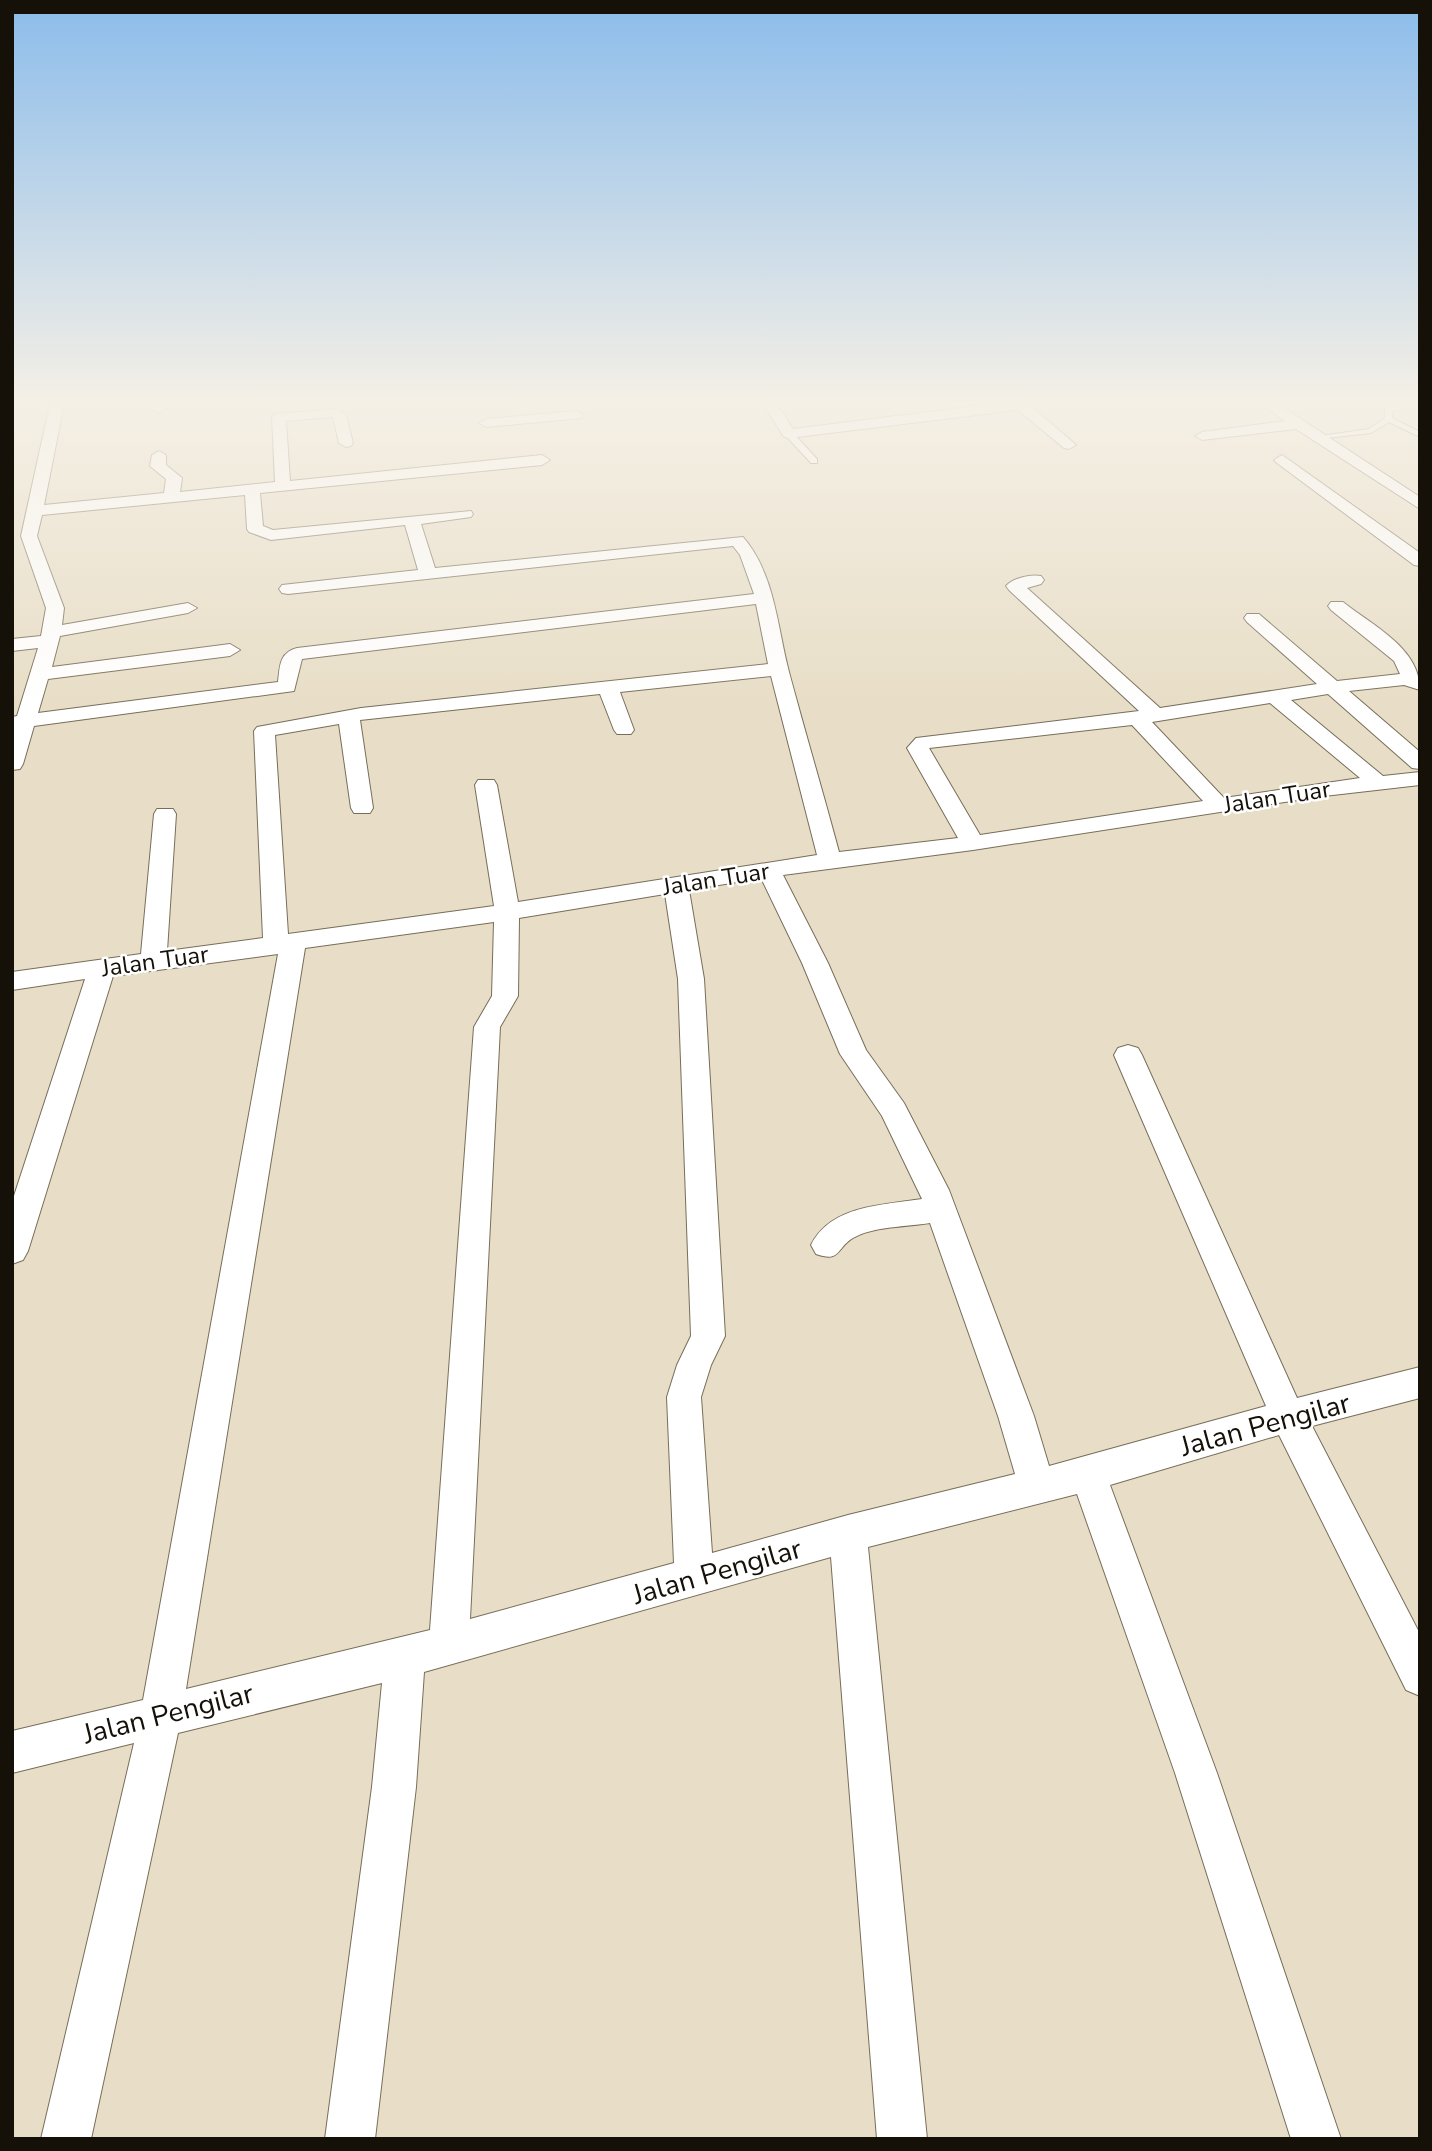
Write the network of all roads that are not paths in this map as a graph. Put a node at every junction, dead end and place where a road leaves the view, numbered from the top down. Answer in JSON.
{"nodes":[{"id":1,"x":35,"y":504,"type":"edge"},
{"id":2,"x":99,"y":504,"type":"edge"},
{"id":3,"x":253,"y":504,"type":"edge"},
{"id":4,"x":1342,"y":504,"type":"edge"},
{"id":5,"x":34,"y":511,"type":"junction"},
{"id":6,"x":465,"y":514,"type":"dead end"},
{"id":7,"x":412,"y":521,"type":"junction"},
{"id":8,"x":1420,"y":562,"type":"edge"},
{"id":9,"x":428,"y":573,"type":"junction"},
{"id":10,"x":1035,"y":580,"type":"dead end"},
{"id":11,"x":288,"y":589,"type":"dead end"},
{"id":12,"x":764,"y":598,"type":"junction"},
{"id":13,"x":1337,"y":606,"type":"dead end"},
{"id":14,"x":188,"y":608,"type":"dead end"},
{"id":15,"x":1253,"y":618,"type":"dead end"},
{"id":16,"x":51,"y":636,"type":"junction"},
{"id":17,"x":12,"y":645,"type":"edge"},
{"id":18,"x":230,"y":650,"type":"dead end"},
{"id":19,"x":779,"y":669,"type":"junction"},
{"id":20,"x":38,"y":674,"type":"junction"},
{"id":21,"x":1416,"y":682,"type":"edge"},
{"id":22,"x":1334,"y":687,"type":"junction"},
{"id":23,"x":608,"y":688,"type":"junction"},
{"id":24,"x":1274,"y":696,"type":"junction"},
{"id":25,"x":1146,"y":716,"type":"junction"},
{"id":26,"x":351,"y":718,"type":"junction"},
{"id":27,"x":18,"y":723,"type":"edge"},
{"id":28,"x":624,"y":730,"type":"dead end"},
{"id":29,"x":1420,"y":763,"type":"edge"},
{"id":30,"x":12,"y":764,"type":"edge"},
{"id":31,"x":1420,"y":778,"type":"edge"},
{"id":32,"x":1379,"y":783,"type":"junction"},
{"id":33,"x":486,"y":785,"type":"dead end"},
{"id":34,"x":1220,"y":806,"type":"junction"},
{"id":35,"x":362,"y":808,"type":"dead end"},
{"id":36,"x":165,"y":814,"type":"dead end"},
{"id":37,"x":973,"y":843,"type":"junction"},
{"id":38,"x":830,"y":860,"type":"junction"},
{"id":39,"x":769,"y":871,"type":"junction"},
{"id":40,"x":676,"y":886,"type":"junction"},
{"id":41,"x":507,"y":912,"type":"junction"},
{"id":42,"x":284,"y":944,"type":"junction"},
{"id":43,"x":153,"y":961,"type":"junction"},
{"id":44,"x":102,"y":968,"type":"junction"},
{"id":45,"x":12,"y":981,"type":"edge"},
{"id":46,"x":1129,"y":1055,"type":"dead end"},
{"id":47,"x":941,"y":1209,"type":"junction"},
{"id":48,"x":827,"y":1245,"type":"dead end"},
{"id":49,"x":12,"y":1251,"type":"edge"},
{"id":50,"x":1420,"y":1382,"type":"edge"},
{"id":51,"x":1288,"y":1416,"type":"junction"},
{"id":52,"x":1088,"y":1474,"type":"junction"},
{"id":53,"x":1037,"y":1486,"type":"junction"},
{"id":54,"x":848,"y":1534,"type":"junction"},
{"id":55,"x":694,"y":1577,"type":"junction"},
{"id":56,"x":449,"y":1643,"type":"junction"},
{"id":57,"x":405,"y":1657,"type":"junction"},
{"id":58,"x":1420,"y":1676,"type":"edge"},
{"id":59,"x":161,"y":1714,"type":"junction"},
{"id":60,"x":12,"y":1752,"type":"edge"},
{"id":61,"x":66,"y":2139,"type":"edge"},
{"id":62,"x":350,"y":2139,"type":"edge"},
{"id":63,"x":902,"y":2139,"type":"edge"},
{"id":64,"x":1316,"y":2139,"type":"edge"}],
"edges":[{"from":1,"to":5,"type":"street"},
{"from":2,"to":5,"type":"street"},
{"from":3,"to":7,"type":"street"},
{"from":4,"to":8,"type":"street"},
{"from":5,"to":16,"type":"street"},
{"from":6,"to":7,"type":"street"},
{"from":7,"to":9,"type":"street"},
{"from":9,"to":11,"type":"street"},
{"from":9,"to":12,"type":"street"},
{"from":10,"to":25,"type":"street"},
{"from":12,"to":19,"type":"street"},
{"from":12,"to":27,"type":"street"},
{"from":13,"to":21,"type":"street"},
{"from":14,"to":16,"type":"street"},
{"from":15,"to":22,"type":"street"},
{"from":16,"to":17,"type":"street"},
{"from":16,"to":20,"type":"street"},
{"from":18,"to":20,"type":"street"},
{"from":19,"to":23,"type":"street"},
{"from":19,"to":38,"type":"street"},
{"from":20,"to":27,"type":"street"},
{"from":21,"to":22,"type":"street"},
{"from":22,"to":24,"type":"street"},
{"from":22,"to":29,"type":"street"},
{"from":23,"to":26,"type":"street"},
{"from":23,"to":28,"type":"street"},
{"from":24,"to":25,"type":"street"},
{"from":24,"to":32,"type":"street"},
{"from":25,"to":34,"type":"street"},
{"from":25,"to":37,"type":"street"},
{"from":26,"to":35,"type":"street"},
{"from":26,"to":42,"type":"street"},
{"from":27,"to":30,"type":"street"},
{"from":31,"to":32,"type":"street","name":"Jalan Tuar"},
{"from":32,"to":34,"type":"street","name":"Jalan Tuar"},
{"from":33,"to":41,"type":"street"},
{"from":34,"to":37,"type":"street","name":"Jalan Tuar"},
{"from":36,"to":43,"type":"street"},
{"from":37,"to":38,"type":"street","name":"Jalan Tuar"},
{"from":38,"to":39,"type":"street","name":"Jalan Tuar"},
{"from":39,"to":40,"type":"street","name":"Jalan Tuar"},
{"from":39,"to":47,"type":"street"},
{"from":40,"to":41,"type":"street","name":"Jalan Tuar"},
{"from":40,"to":55,"type":"street"},
{"from":41,"to":42,"type":"street","name":"Jalan Tuar"},
{"from":41,"to":56,"type":"street"},
{"from":42,"to":43,"type":"street","name":"Jalan Tuar"},
{"from":42,"to":59,"type":"street"},
{"from":43,"to":44,"type":"street","name":"Jalan Tuar"},
{"from":44,"to":45,"type":"street","name":"Jalan Tuar"},
{"from":44,"to":49,"type":"street"},
{"from":46,"to":51,"type":"street"},
{"from":47,"to":48,"type":"street"},
{"from":47,"to":53,"type":"street"},
{"from":50,"to":51,"type":"street","name":"Jalan Pengilar"},
{"from":51,"to":52,"type":"street","name":"Jalan Pengilar"},
{"from":51,"to":58,"type":"street"},
{"from":52,"to":53,"type":"street","name":"Jalan Pengilar"},
{"from":52,"to":64,"type":"street"},
{"from":53,"to":54,"type":"street","name":"Jalan Pengilar"},
{"from":54,"to":55,"type":"street","name":"Jalan Pengilar"},
{"from":54,"to":63,"type":"street"},
{"from":55,"to":56,"type":"street","name":"Jalan Pengilar"},
{"from":56,"to":57,"type":"street","name":"Jalan Pengilar"},
{"from":57,"to":59,"type":"street","name":"Jalan Pengilar"},
{"from":57,"to":62,"type":"street"},
{"from":59,"to":60,"type":"street","name":"Jalan Pengilar"},
{"from":59,"to":61,"type":"street"}]}
